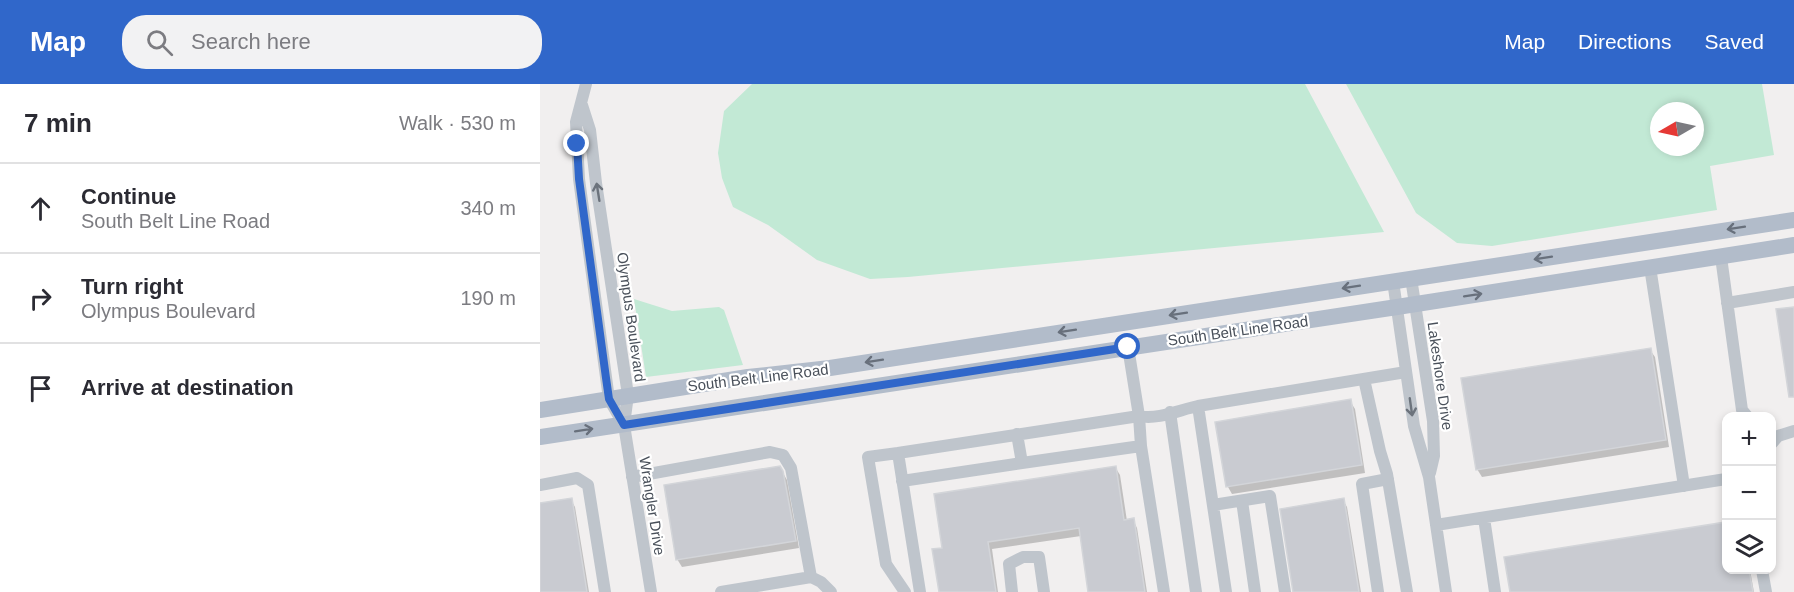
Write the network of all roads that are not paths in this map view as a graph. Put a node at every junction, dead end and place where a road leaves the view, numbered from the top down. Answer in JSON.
{"nodes":[{"id":1,"x":586,"y":84,"type":"edge"},
{"id":2,"x":582,"y":105,"type":"junction"},
{"id":3,"x":601,"y":213,"type":"junction"},
{"id":4,"x":584,"y":216,"type":"junction"},
{"id":5,"x":1794,"y":220,"type":"edge"},
{"id":6,"x":1794,"y":245,"type":"edge"},
{"id":7,"x":1721,"y":257,"type":"junction"},
{"id":8,"x":1650,"y":267,"type":"junction"},
{"id":9,"x":1411,"y":278,"type":"junction"},
{"id":10,"x":1393,"y":281,"type":"junction"},
{"id":11,"x":1794,"y":292,"type":"edge"},
{"id":12,"x":1727,"y":303,"type":"junction"},
{"id":13,"x":1415,"y":304,"type":"junction"},
{"id":14,"x":1397,"y":307,"type":"junction"},
{"id":15,"x":1125,"y":322,"type":"junction"},
{"id":16,"x":1128,"y":347,"type":"junction"},
{"id":17,"x":1406,"y":372,"type":"junction"},
{"id":18,"x":1364,"y":379,"type":"junction"},
{"id":19,"x":628,"y":395,"type":"junction"},
{"id":20,"x":609,"y":399,"type":"junction"},
{"id":21,"x":1198,"y":406,"type":"junction"},
{"id":22,"x":540,"y":410,"type":"edge"},
{"id":23,"x":1170,"y":412,"type":"junction"},
{"id":24,"x":1743,"y":412,"type":"edge"},
{"id":25,"x":1139,"y":416,"type":"junction"},
{"id":26,"x":624,"y":425,"type":"junction"},
{"id":27,"x":1017,"y":434,"type":"junction"},
{"id":28,"x":1792,"y":435,"type":"edge"},
{"id":29,"x":540,"y":437,"type":"edge"},
{"id":30,"x":1776,"y":438,"type":"edge"},
{"id":31,"x":1141,"y":446,"type":"junction"},
{"id":32,"x":898,"y":453,"type":"junction"},
{"id":33,"x":1022,"y":463,"type":"junction"},
{"id":34,"x":632,"y":477,"type":"junction"},
{"id":35,"x":1429,"y":477,"type":"junction"},
{"id":36,"x":1388,"y":479,"type":"junction"},
{"id":37,"x":1722,"y":480,"type":"edge"},
{"id":38,"x":902,"y":481,"type":"junction"},
{"id":39,"x":540,"y":485,"type":"edge"},
{"id":40,"x":1684,"y":486,"type":"junction"},
{"id":41,"x":1242,"y":501,"type":"junction"},
{"id":42,"x":1213,"y":505,"type":"junction"},
{"id":43,"x":1484,"y":518,"type":"junction"},
{"id":44,"x":1436,"y":525,"type":"junction"},
{"id":45,"x":1763,"y":574,"type":"edge"},
{"id":46,"x":811,"y":578,"type":"junction"},
{"id":47,"x":605,"y":592,"type":"edge"},
{"id":48,"x":651,"y":592,"type":"edge"},
{"id":49,"x":721,"y":592,"type":"edge"},
{"id":50,"x":831,"y":592,"type":"edge"},
{"id":51,"x":905,"y":592,"type":"edge"},
{"id":52,"x":920,"y":592,"type":"edge"},
{"id":53,"x":1012,"y":592,"type":"edge"},
{"id":54,"x":1044,"y":592,"type":"edge"},
{"id":55,"x":1164,"y":592,"type":"edge"},
{"id":56,"x":1196,"y":592,"type":"edge"},
{"id":57,"x":1226,"y":592,"type":"edge"},
{"id":58,"x":1255,"y":592,"type":"edge"},
{"id":59,"x":1285,"y":592,"type":"edge"},
{"id":60,"x":1378,"y":592,"type":"edge"},
{"id":61,"x":1407,"y":592,"type":"edge"},
{"id":62,"x":1446,"y":592,"type":"edge"},
{"id":63,"x":1495,"y":592,"type":"edge"},
{"id":64,"x":1766,"y":592,"type":"edge"}],
"edges":[{"from":1,"to":2,"type":"street","name":"Olympus Boulevard"},
{"from":3,"to":2,"type":"street","name":"Olympus Boulevard","one_way":true},
{"from":2,"to":4,"type":"street","name":"Olympus Boulevard"},
{"from":3,"to":4,"type":"street"},
{"from":3,"to":19,"type":"street","name":"Olympus Boulevard"},
{"from":4,"to":20,"type":"street","name":"Olympus Boulevard"},
{"from":5,"to":9,"type":"main road","name":"South Belt Line Road","one_way":true},
{"from":6,"to":7,"type":"main road","name":"South Belt Line Road"},
{"from":7,"to":8,"type":"main road","name":"South Belt Line Road"},
{"from":7,"to":12,"type":"street"},
{"from":13,"to":8,"type":"main road","name":"South Belt Line Road","one_way":true},
{"from":8,"to":40,"type":"street"},
{"from":9,"to":10,"type":"main road","name":"South Belt Line Road"},
{"from":9,"to":13,"type":"street","name":"Lakeshore Drive"},
{"from":10,"to":14,"type":"street","name":"Lakeshore Drive"},
{"from":10,"to":15,"type":"main road","name":"South Belt Line Road","one_way":true},
{"from":11,"to":12,"type":"street"},
{"from":12,"to":24,"type":"street"},
{"from":13,"to":14,"type":"main road","name":"South Belt Line Road"},
{"from":13,"to":35,"type":"street","name":"Lakeshore Drive"},
{"from":14,"to":16,"type":"main road","name":"South Belt Line Road"},
{"from":14,"to":17,"type":"street","name":"Lakeshore Drive"},
{"from":15,"to":16,"type":"main road"},
{"from":15,"to":19,"type":"main road","name":"South Belt Line Road","one_way":true},
{"from":16,"to":25,"type":"street"},
{"from":16,"to":26,"type":"main road","name":"South Belt Line Road"},
{"from":17,"to":18,"type":"street"},
{"from":17,"to":35,"type":"street","name":"Lakeshore Drive","one_way":true},
{"from":18,"to":21,"type":"street"},
{"from":18,"to":36,"type":"street"},
{"from":19,"to":20,"type":"main road","name":"South Belt Line Road"},
{"from":19,"to":26,"type":"street","name":"Olympus Boulevard"},
{"from":20,"to":22,"type":"main road","name":"South Belt Line Road"},
{"from":20,"to":26,"type":"street","name":"Olympus Boulevard"},
{"from":21,"to":23,"type":"street"},
{"from":21,"to":42,"type":"street"},
{"from":23,"to":25,"type":"street"},
{"from":23,"to":56,"type":"street"},
{"from":25,"to":27,"type":"street"},
{"from":25,"to":31,"type":"street"},
{"from":29,"to":26,"type":"main road","name":"South Belt Line Road","one_way":true},
{"from":26,"to":34,"type":"street","name":"Wrangler Drive"},
{"from":27,"to":32,"type":"street"},
{"from":27,"to":33,"type":"street"},
{"from":28,"to":30,"type":"street"},
{"from":31,"to":33,"type":"street"},
{"from":31,"to":55,"type":"street"},
{"from":32,"to":38,"type":"street"},
{"from":32,"to":51,"type":"street"},
{"from":33,"to":38,"type":"street"},
{"from":34,"to":46,"type":"street"},
{"from":34,"to":48,"type":"street","name":"Wrangler Drive"},
{"from":35,"to":44,"type":"street","name":"Lakeshore Drive"},
{"from":36,"to":60,"type":"street"},
{"from":36,"to":61,"type":"street"},
{"from":37,"to":40,"type":"street"},
{"from":38,"to":52,"type":"street"},
{"from":39,"to":47,"type":"street"},
{"from":40,"to":43,"type":"street"},
{"from":41,"to":42,"type":"street"},
{"from":41,"to":58,"type":"street"},
{"from":41,"to":59,"type":"street"},
{"from":42,"to":57,"type":"street"},
{"from":43,"to":44,"type":"street"},
{"from":43,"to":63,"type":"street"},
{"from":44,"to":62,"type":"street","name":"Lakeshore Drive"},
{"from":45,"to":64,"type":"street"},
{"from":46,"to":49,"type":"street"},
{"from":46,"to":50,"type":"street"},
{"from":53,"to":54,"type":"street"}]}
